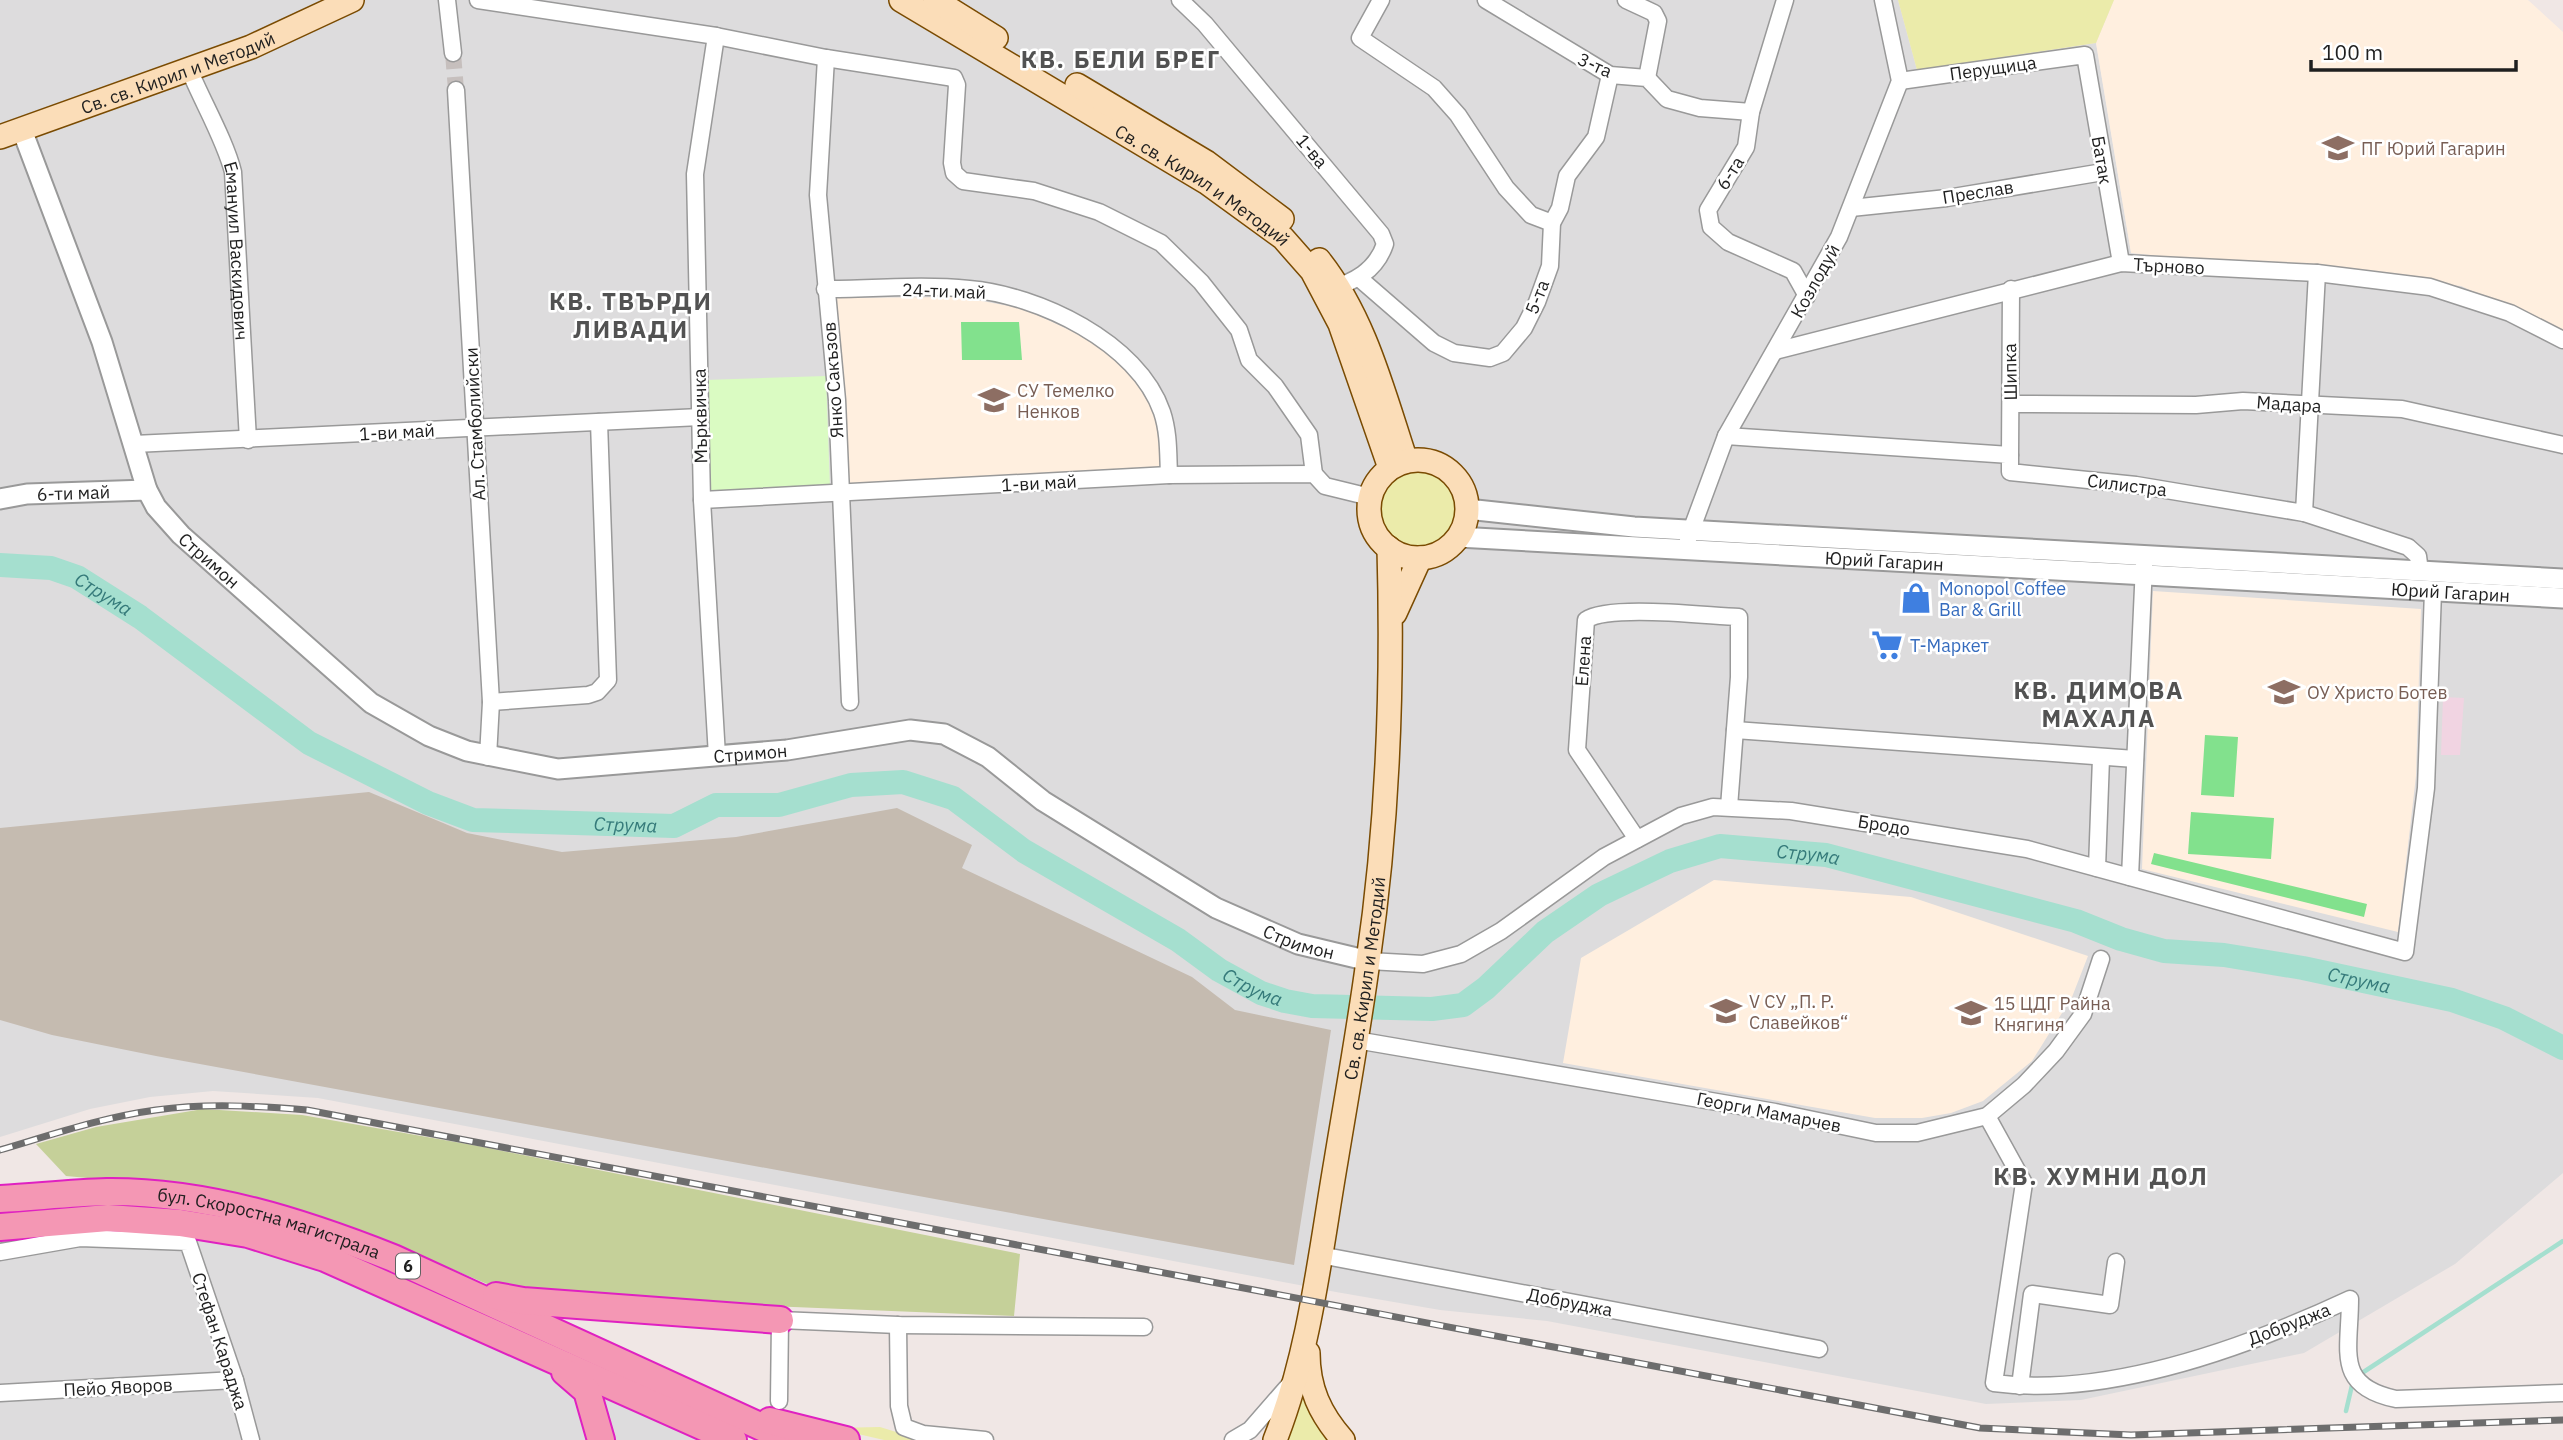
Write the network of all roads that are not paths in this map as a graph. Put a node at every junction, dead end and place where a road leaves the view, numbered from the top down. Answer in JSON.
{"nodes":[{"id":1,"x":352,"y":0,"type":"edge"},
{"id":2,"x":447,"y":0,"type":"edge"},
{"id":3,"x":478,"y":0,"type":"edge"},
{"id":4,"x":901,"y":0,"type":"edge"},
{"id":5,"x":935,"y":0,"type":"edge"},
{"id":6,"x":1180,"y":0,"type":"edge"},
{"id":7,"x":1381,"y":0,"type":"edge"},
{"id":8,"x":1486,"y":0,"type":"edge"},
{"id":9,"x":1626,"y":0,"type":"edge"},
{"id":10,"x":1785,"y":0,"type":"edge"},
{"id":11,"x":1883,"y":0,"type":"edge"},
{"id":12,"x":716,"y":36,"type":"junction"},
{"id":13,"x":453,"y":53,"type":"tunnel mouth"},
{"id":14,"x":2085,"y":55,"type":"joint"},
{"id":15,"x":826,"y":58,"type":"junction"},
{"id":16,"x":189,"y":69,"type":"junction"},
{"id":17,"x":1610,"y":75,"type":"junction"},
{"id":18,"x":1647,"y":78,"type":"junction"},
{"id":19,"x":1900,"y":81,"type":"junction"},
{"id":20,"x":456,"y":90,"type":"tunnel mouth"},
{"id":21,"x":1751,"y":112,"type":"junction"},
{"id":22,"x":11,"y":134,"type":"edge"},
{"id":23,"x":2103,"y":172,"type":"junction"},
{"id":24,"x":1851,"y":208,"type":"junction"},
{"id":25,"x":1552,"y":223,"type":"junction"},
{"id":26,"x":2122,"y":263,"type":"junction"},
{"id":27,"x":2317,"y":273,"type":"junction"},
{"id":28,"x":1341,"y":285,"type":"junction"},
{"id":29,"x":825,"y":289,"type":"junction"},
{"id":30,"x":2011,"y":289,"type":"junction"},
{"id":31,"x":1807,"y":296,"type":"junction"},
{"id":32,"x":2563,"y":340,"type":"edge"},
{"id":33,"x":1775,"y":351,"type":"junction"},
{"id":34,"x":2011,"y":404,"type":"junction"},
{"id":35,"x":2311,"y":406,"type":"junction"},
{"id":36,"x":701,"y":417,"type":"junction"},
{"id":37,"x":599,"y":422,"type":"junction"},
{"id":38,"x":475,"y":428,"type":"junction"},
{"id":39,"x":1726,"y":436,"type":"junction"},
{"id":40,"x":247,"y":440,"type":"junction"},
{"id":41,"x":134,"y":444,"type":"junction"},
{"id":42,"x":2563,"y":445,"type":"edge"},
{"id":43,"x":2010,"y":455,"type":"junction"},
{"id":44,"x":1398,"y":465,"type":"junction"},
{"id":45,"x":1314,"y":474,"type":"junction"},
{"id":46,"x":1169,"y":475,"type":"junction"},
{"id":47,"x":147,"y":490,"type":"junction"},
{"id":48,"x":839,"y":495,"type":"junction"},
{"id":49,"x":1370,"y":497,"type":"junction"},
{"id":50,"x":0,"y":499,"type":"edge"},
{"id":51,"x":702,"y":500,"type":"junction"},
{"id":52,"x":1467,"y":509,"type":"junction"},
{"id":53,"x":2304,"y":513,"type":"junction"},
{"id":54,"x":1692,"y":530,"type":"junction"},
{"id":55,"x":1458,"y":537,"type":"junction"},
{"id":56,"x":1389,"y":548,"type":"junction"},
{"id":57,"x":1682,"y":550,"type":"junction"},
{"id":58,"x":2144,"y":556,"type":"junction"},
{"id":59,"x":1420,"y":558,"type":"junction"},
{"id":60,"x":2420,"y":572,"type":"junction"},
{"id":61,"x":2143,"y":576,"type":"junction"},
{"id":62,"x":2563,"y":579,"type":"edge"},
{"id":63,"x":2433,"y":591,"type":"junction"},
{"id":64,"x":2563,"y":598,"type":"edge"},
{"id":65,"x":1392,"y":622,"type":"junction"},
{"id":66,"x":491,"y":702,"type":"junction"},
{"id":67,"x":850,"y":702,"type":"dead end"},
{"id":68,"x":1735,"y":730,"type":"junction"},
{"id":69,"x":717,"y":756,"type":"junction"},
{"id":70,"x":488,"y":757,"type":"junction"},
{"id":71,"x":2101,"y":758,"type":"junction"},
{"id":72,"x":2135,"y":759,"type":"junction"},
{"id":73,"x":1729,"y":807,"type":"junction"},
{"id":74,"x":1637,"y":839,"type":"junction"},
{"id":75,"x":2097,"y":868,"type":"junction"},
{"id":76,"x":2130,"y":877,"type":"junction"},
{"id":77,"x":2101,"y":960,"type":"dead end"},
{"id":78,"x":1375,"y":966,"type":"junction"},
{"id":79,"x":1357,"y":1031,"type":"junction"},
{"id":80,"x":1987,"y":1116,"type":"junction"},
{"id":81,"x":0,"y":1199,"type":"edge"},
{"id":82,"x":0,"y":1227,"type":"edge"},
{"id":83,"x":0,"y":1252,"type":"edge"},
{"id":84,"x":1320,"y":1255,"type":"junction"},
{"id":85,"x":2116,"y":1262,"type":"dead end"},
{"id":86,"x":457,"y":1288,"type":"junction"},
{"id":87,"x":780,"y":1320,"type":"junction"},
{"id":88,"x":898,"y":1325,"type":"junction"},
{"id":89,"x":1144,"y":1327,"type":"dead end"},
{"id":90,"x":1308,"y":1333,"type":"junction"},
{"id":91,"x":522,"y":1345,"type":"junction"},
{"id":92,"x":1819,"y":1349,"type":"dead end"},
{"id":93,"x":1295,"y":1378,"type":"junction"},
{"id":94,"x":235,"y":1380,"type":"junction"},
{"id":95,"x":2020,"y":1386,"type":"junction"},
{"id":96,"x":0,"y":1393,"type":"edge"},
{"id":97,"x":2563,"y":1393,"type":"edge"},
{"id":98,"x":779,"y":1401,"type":"dead end"},
{"id":99,"x":715,"y":1407,"type":"junction"},
{"id":100,"x":251,"y":1440,"type":"edge"},
{"id":101,"x":601,"y":1440,"type":"edge"},
{"id":102,"x":733,"y":1440,"type":"edge"},
{"id":103,"x":790,"y":1440,"type":"edge"},
{"id":104,"x":846,"y":1440,"type":"edge"},
{"id":105,"x":985,"y":1440,"type":"edge"},
{"id":106,"x":1233,"y":1440,"type":"edge"},
{"id":107,"x":1275,"y":1440,"type":"edge"},
{"id":108,"x":1343,"y":1440,"type":"edge"}],
"edges":[{"from":1,"to":16,"type":"main road","name":"Св. св. Кирил и Методий"},
{"from":2,"to":13,"type":"street"},
{"from":3,"to":12,"type":"street"},
{"from":4,"to":28,"type":"main road","name":"Св. св. Кирил и Методий"},
{"from":5,"to":28,"type":"main road","name":"Св. св. Кирил и Методий"},
{"from":6,"to":28,"type":"street","name":"1-ва"},
{"from":7,"to":25,"type":"street"},
{"from":8,"to":17,"type":"street","name":"3-та"},
{"from":9,"to":18,"type":"street"},
{"from":10,"to":21,"type":"street","name":"6-та"},
{"from":11,"to":19,"type":"street"},
{"from":12,"to":15,"type":"street"},
{"from":12,"to":36,"type":"street","name":"Мърквичка"},
{"from":14,"to":19,"type":"street","name":"Перущица"},
{"from":14,"to":23,"type":"street","name":"Батак"},
{"from":15,"to":29,"type":"street","name":"Янко Сакъзов"},
{"from":15,"to":45,"type":"street"},
{"from":16,"to":22,"type":"main road","name":"Св. св. Кирил и Методий"},
{"from":16,"to":40,"type":"street","name":"Емануил Васкидович"},
{"from":17,"to":18,"type":"street","name":"3-та"},
{"from":17,"to":25,"type":"street","name":"5-та"},
{"from":18,"to":21,"type":"street"},
{"from":19,"to":24,"type":"street","name":"Козлодуй"},
{"from":20,"to":38,"type":"street","name":"Ал. Стамболийски"},
{"from":21,"to":31,"type":"street","name":"6-та"},
{"from":22,"to":41,"type":"street"},
{"from":23,"to":24,"type":"street","name":"Преслав"},
{"from":23,"to":26,"type":"street","name":"Батак"},
{"from":24,"to":31,"type":"street","name":"Козлодуй"},
{"from":25,"to":28,"type":"street","name":"5-та"},
{"from":26,"to":27,"type":"street","name":"Търново"},
{"from":26,"to":30,"type":"street","name":"Търново"},
{"from":27,"to":32,"type":"street","name":"Търново"},
{"from":27,"to":35,"type":"street"},
{"from":28,"to":44,"type":"main road","name":"Св. св. Кирил и Методий"},
{"from":29,"to":46,"type":"street","name":"24-ти май"},
{"from":29,"to":48,"type":"street","name":"Янко Сакъзов"},
{"from":30,"to":33,"type":"street","name":"Търново"},
{"from":30,"to":34,"type":"street","name":"Шипка"},
{"from":31,"to":33,"type":"street","name":"Козлодуй"},
{"from":33,"to":39,"type":"street","name":"Козлодуй"},
{"from":34,"to":35,"type":"street","name":"Мадара"},
{"from":34,"to":43,"type":"street","name":"Шипка"},
{"from":35,"to":42,"type":"street","name":"Мадара"},
{"from":35,"to":53,"type":"street"},
{"from":36,"to":37,"type":"street","name":"1-ви май"},
{"from":36,"to":51,"type":"street","name":"Мърквичка"},
{"from":37,"to":38,"type":"street","name":"1-ви май"},
{"from":37,"to":66,"type":"street"},
{"from":38,"to":40,"type":"street","name":"1-ви май"},
{"from":38,"to":66,"type":"street","name":"Ал. Стамболийски"},
{"from":39,"to":43,"type":"street"},
{"from":39,"to":54,"type":"street","name":"Козлодуй"},
{"from":40,"to":41,"type":"street","name":"1-ви май"},
{"from":41,"to":47,"type":"street"},
{"from":43,"to":53,"type":"street","name":"Силистра"},
{"from":44,"to":49,"type":"main road"},
{"from":44,"to":52,"type":"main road"},
{"from":45,"to":46,"type":"street","name":"1-ви май"},
{"from":45,"to":49,"type":"street","name":"1-ви май"},
{"from":46,"to":48,"type":"street","name":"1-ви май"},
{"from":47,"to":50,"type":"street","name":"6-ти май"},
{"from":47,"to":70,"type":"street","name":"Стримон"},
{"from":48,"to":51,"type":"street","name":"1-ви май"},
{"from":48,"to":67,"type":"street","name":"Янко Сакъзов"},
{"from":49,"to":56,"type":"main road"},
{"from":51,"to":69,"type":"street","name":"Мърквичка"},
{"from":52,"to":54,"type":"street","name":"Юрий Гагарин"},
{"from":52,"to":55,"type":"main road"},
{"from":53,"to":60,"type":"street"},
{"from":54,"to":57,"type":"street","name":"Козлодуй"},
{"from":54,"to":58,"type":"street","name":"Юрий Гагарин"},
{"from":55,"to":57,"type":"street","name":"Юрий Гагарин"},
{"from":55,"to":59,"type":"main road"},
{"from":56,"to":59,"type":"main road"},
{"from":56,"to":65,"type":"main road","name":"Св. св. Кирил и Методий"},
{"from":57,"to":61,"type":"street","name":"Юрий Гагарин"},
{"from":58,"to":60,"type":"street","name":"Юрий Гагарин"},
{"from":58,"to":61,"type":"street"},
{"from":59,"to":65,"type":"main road","name":"Св. св. Кирил и Методий"},
{"from":60,"to":62,"type":"street","name":"Юрий Гагарин"},
{"from":61,"to":63,"type":"street","name":"Юрий Гагарин"},
{"from":61,"to":72,"type":"street"},
{"from":63,"to":64,"type":"street","name":"Юрий Гагарин"},
{"from":63,"to":76,"type":"street","name":"Бродо"},
{"from":65,"to":78,"type":"main road","name":"Св. св. Кирил и Методий"},
{"from":66,"to":70,"type":"street","name":"Ал. Стамболийски"},
{"from":68,"to":71,"type":"street"},
{"from":68,"to":73,"type":"street"},
{"from":68,"to":74,"type":"street","name":"Елена"},
{"from":69,"to":70,"type":"street","name":"Стримон"},
{"from":69,"to":78,"type":"street","name":"Стримон"},
{"from":71,"to":72,"type":"street"},
{"from":71,"to":75,"type":"street"},
{"from":72,"to":76,"type":"street"},
{"from":73,"to":74,"type":"street","name":"Бродо"},
{"from":73,"to":75,"type":"street","name":"Бродо"},
{"from":74,"to":78,"type":"street","name":"Бродо"},
{"from":75,"to":76,"type":"street","name":"Бродо"},
{"from":77,"to":80,"type":"street","name":"Георги Мамарчев"},
{"from":78,"to":79,"type":"main road","name":"Св. св. Кирил и Методий"},
{"from":79,"to":80,"type":"street","name":"Георги Мамарчев"},
{"from":79,"to":84,"type":"main road","name":"Св. св. Кирил и Методий"},
{"from":80,"to":95,"type":"street","name":"Добруджа"},
{"from":81,"to":86,"type":"highway","name":"бул. Скоростна магистрала","number":"6"},
{"from":82,"to":91,"type":"highway","name":"бул. Скоростна магистрала","number":"6"},
{"from":83,"to":94,"type":"street","name":"Стефан Караджа"},
{"from":84,"to":90,"type":"main road","name":"Св. св. Кирил и Методий"},
{"from":84,"to":92,"type":"street","name":"Добруджа"},
{"from":85,"to":95,"type":"street"},
{"from":86,"to":87,"type":"highway"},
{"from":86,"to":99,"type":"highway","name":"бул. Скоростна магистрала","number":"6"},
{"from":87,"to":88,"type":"street"},
{"from":87,"to":98,"type":"street"},
{"from":88,"to":89,"type":"street"},
{"from":88,"to":105,"type":"street"},
{"from":90,"to":93,"type":"main road","name":"Св. св. Кирил и Методий"},
{"from":90,"to":108,"type":"main road","name":"Св. св. Кирил и Методий"},
{"from":91,"to":101,"type":"highway"},
{"from":91,"to":102,"type":"highway","name":"бул. Скоростна магистрала","number":"6"},
{"from":93,"to":106,"type":"street"},
{"from":93,"to":107,"type":"main road","name":"Св. св. Кирил и Методий"},
{"from":94,"to":96,"type":"street","name":"Пейо Яворов"},
{"from":94,"to":100,"type":"street","name":"Стефан Караджа"},
{"from":95,"to":97,"type":"street","name":"Добруджа"},
{"from":99,"to":103,"type":"highway","name":"бул. Скоростна магистрала","number":"6"},
{"from":99,"to":104,"type":"highway"}]}
